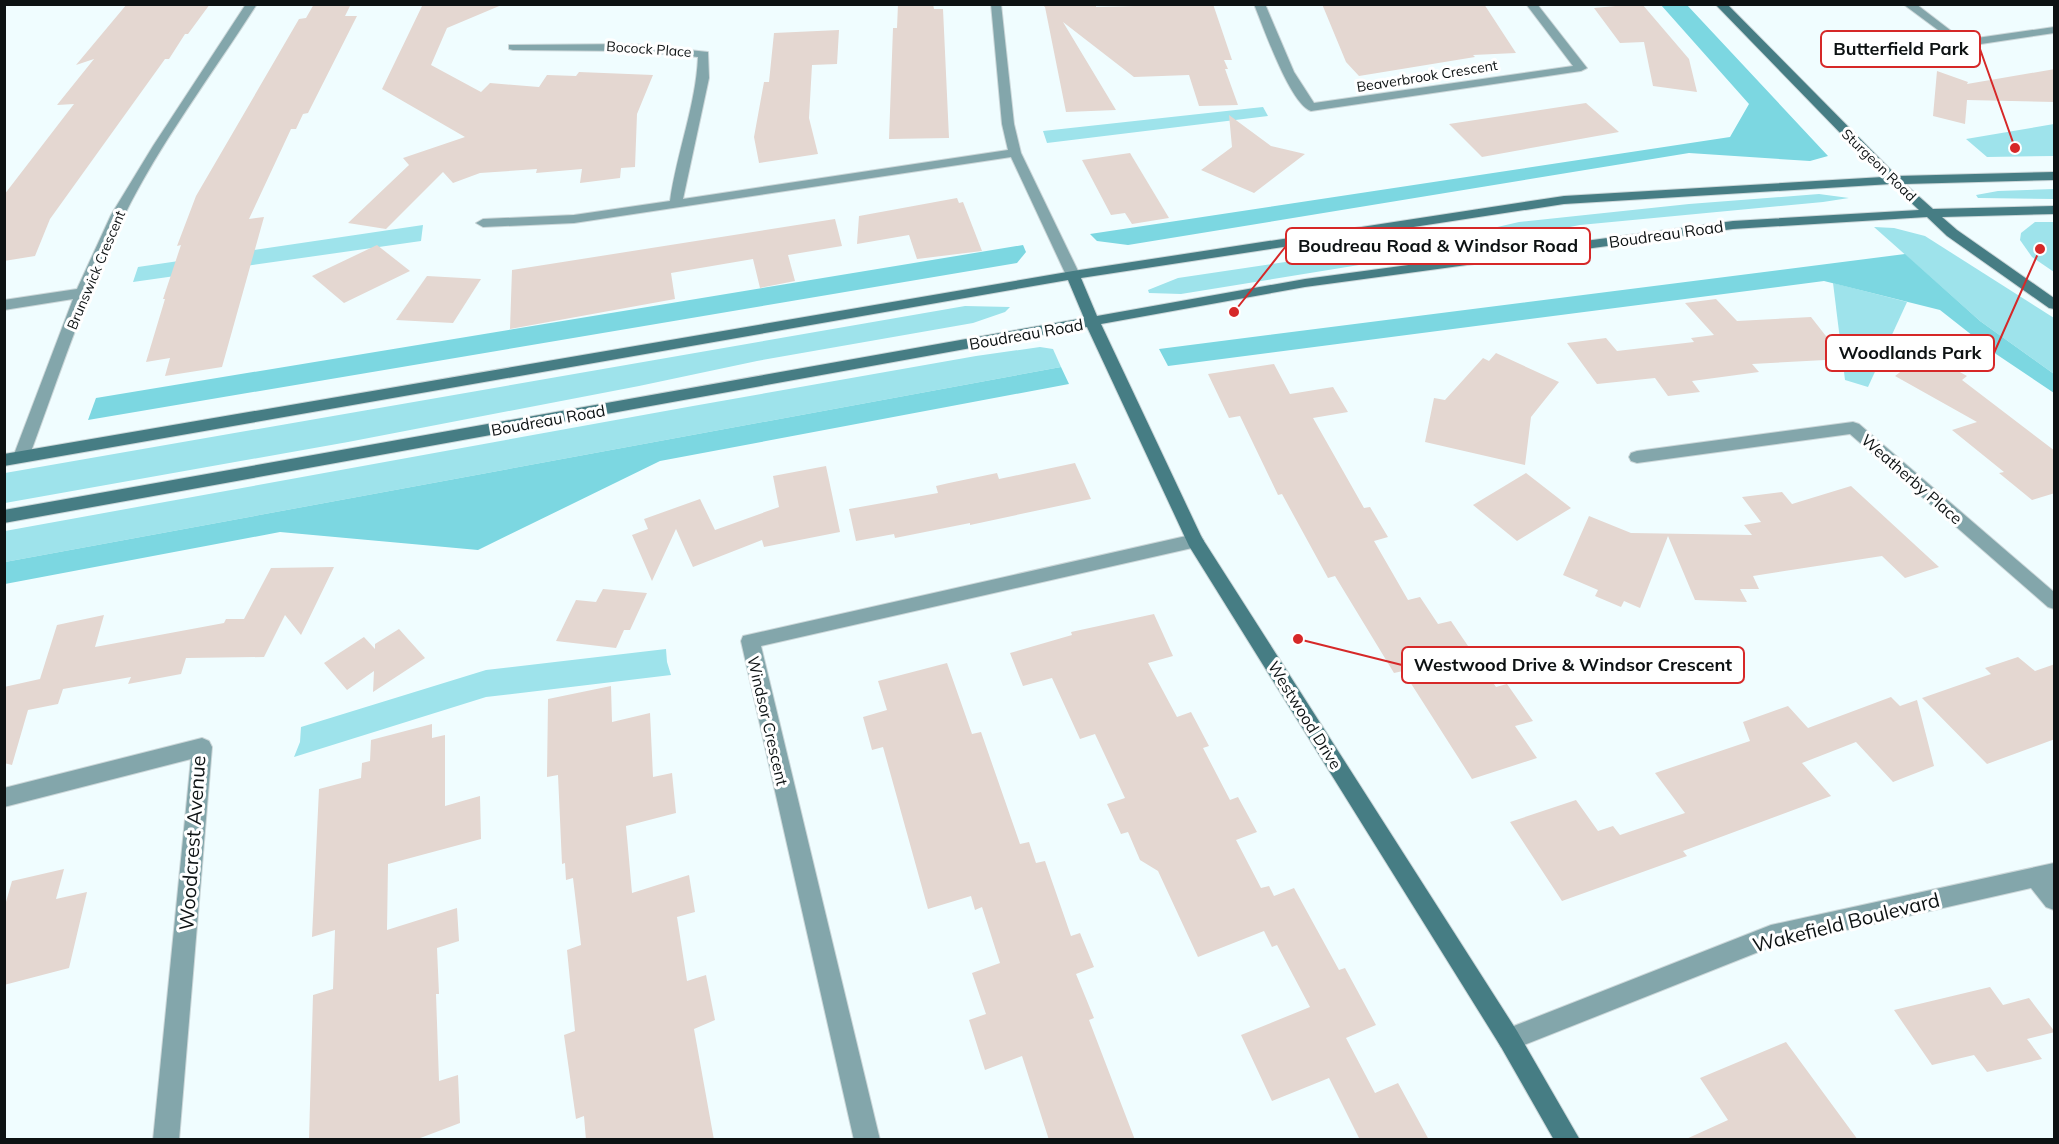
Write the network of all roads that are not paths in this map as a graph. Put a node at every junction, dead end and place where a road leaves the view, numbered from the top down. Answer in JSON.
{"nodes":[{"id":1,"x":252,"y":4,"type":"edge"},
{"id":2,"x":996,"y":4,"type":"edge"},
{"id":3,"x":1259,"y":4,"type":"edge"},
{"id":4,"x":1531,"y":4,"type":"edge"},
{"id":5,"x":1720,"y":4,"type":"edge"},
{"id":6,"x":1908,"y":4,"type":"edge"},
{"id":7,"x":2055,"y":30,"type":"edge"},
{"id":8,"x":513,"y":47,"type":"dead end"},
{"id":9,"x":1015,"y":153,"type":"junction"},
{"id":10,"x":2055,"y":176,"type":"edge"},
{"id":11,"x":1894,"y":180,"type":"junction"},
{"id":12,"x":676,"y":204,"type":"junction"},
{"id":13,"x":2055,"y":210,"type":"edge"},
{"id":14,"x":1930,"y":213,"type":"junction"},
{"id":15,"x":483,"y":224,"type":"dead end"},
{"id":16,"x":1073,"y":275,"type":"junction"},
{"id":17,"x":83,"y":293,"type":"junction"},
{"id":18,"x":4,"y":304,"type":"edge"},
{"id":19,"x":2055,"y":305,"type":"edge"},
{"id":20,"x":1093,"y":322,"type":"junction"},
{"id":21,"x":1637,"y":457,"type":"dead end"},
{"id":22,"x":13,"y":459,"type":"edge"},
{"id":23,"x":4,"y":517,"type":"edge"},
{"id":24,"x":1195,"y":541,"type":"junction"},
{"id":25,"x":2055,"y":602,"type":"edge"},
{"id":26,"x":4,"y":798,"type":"edge"},
{"id":27,"x":2045,"y":876,"type":"edge"},
{"id":28,"x":2055,"y":899,"type":"edge"},
{"id":29,"x":1509,"y":1039,"type":"junction"},
{"id":30,"x":166,"y":1140,"type":"edge"},
{"id":31,"x":867,"y":1140,"type":"edge"},
{"id":32,"x":1568,"y":1140,"type":"edge"}],
"edges":[{"from":1,"to":17,"type":"street","name":"Brunswick Crescent"},
{"from":2,"to":9,"type":"street"},
{"from":3,"to":4,"type":"street","name":"Beaverbrook Crescent"},
{"from":5,"to":11,"type":"main road","name":"Sturgeon Road"},
{"from":6,"to":7,"type":"street"},
{"from":8,"to":12,"type":"street","name":"Bocock Place"},
{"from":9,"to":12,"type":"street"},
{"from":9,"to":16,"type":"street"},
{"from":10,"to":11,"type":"main road"},
{"from":11,"to":14,"type":"main road","name":"Sturgeon Road"},
{"from":11,"to":16,"type":"main road"},
{"from":12,"to":15,"type":"street"},
{"from":13,"to":14,"type":"main road","name":"Boudreau Road"},
{"from":14,"to":19,"type":"main road","name":"Sturgeon Road"},
{"from":14,"to":20,"type":"main road","name":"Boudreau Road"},
{"from":16,"to":20,"type":"main road","name":"Westwood Drive"},
{"from":16,"to":22,"type":"main road"},
{"from":17,"to":18,"type":"street"},
{"from":17,"to":22,"type":"street","name":"Brunswick Crescent"},
{"from":20,"to":23,"type":"main road","name":"Boudreau Road"},
{"from":20,"to":24,"type":"main road","name":"Westwood Drive"},
{"from":21,"to":25,"type":"street","name":"Weatherby Place"},
{"from":24,"to":29,"type":"main road","name":"Westwood Drive"},
{"from":24,"to":31,"type":"street","name":"Windsor Crescent"},
{"from":26,"to":30,"type":"street","name":"Woodcrest Avenue"},
{"from":27,"to":28,"type":"street"},
{"from":27,"to":29,"type":"street","name":"Wakefield Boulevard"},
{"from":29,"to":32,"type":"main road","name":"Westwood Drive"}]}
